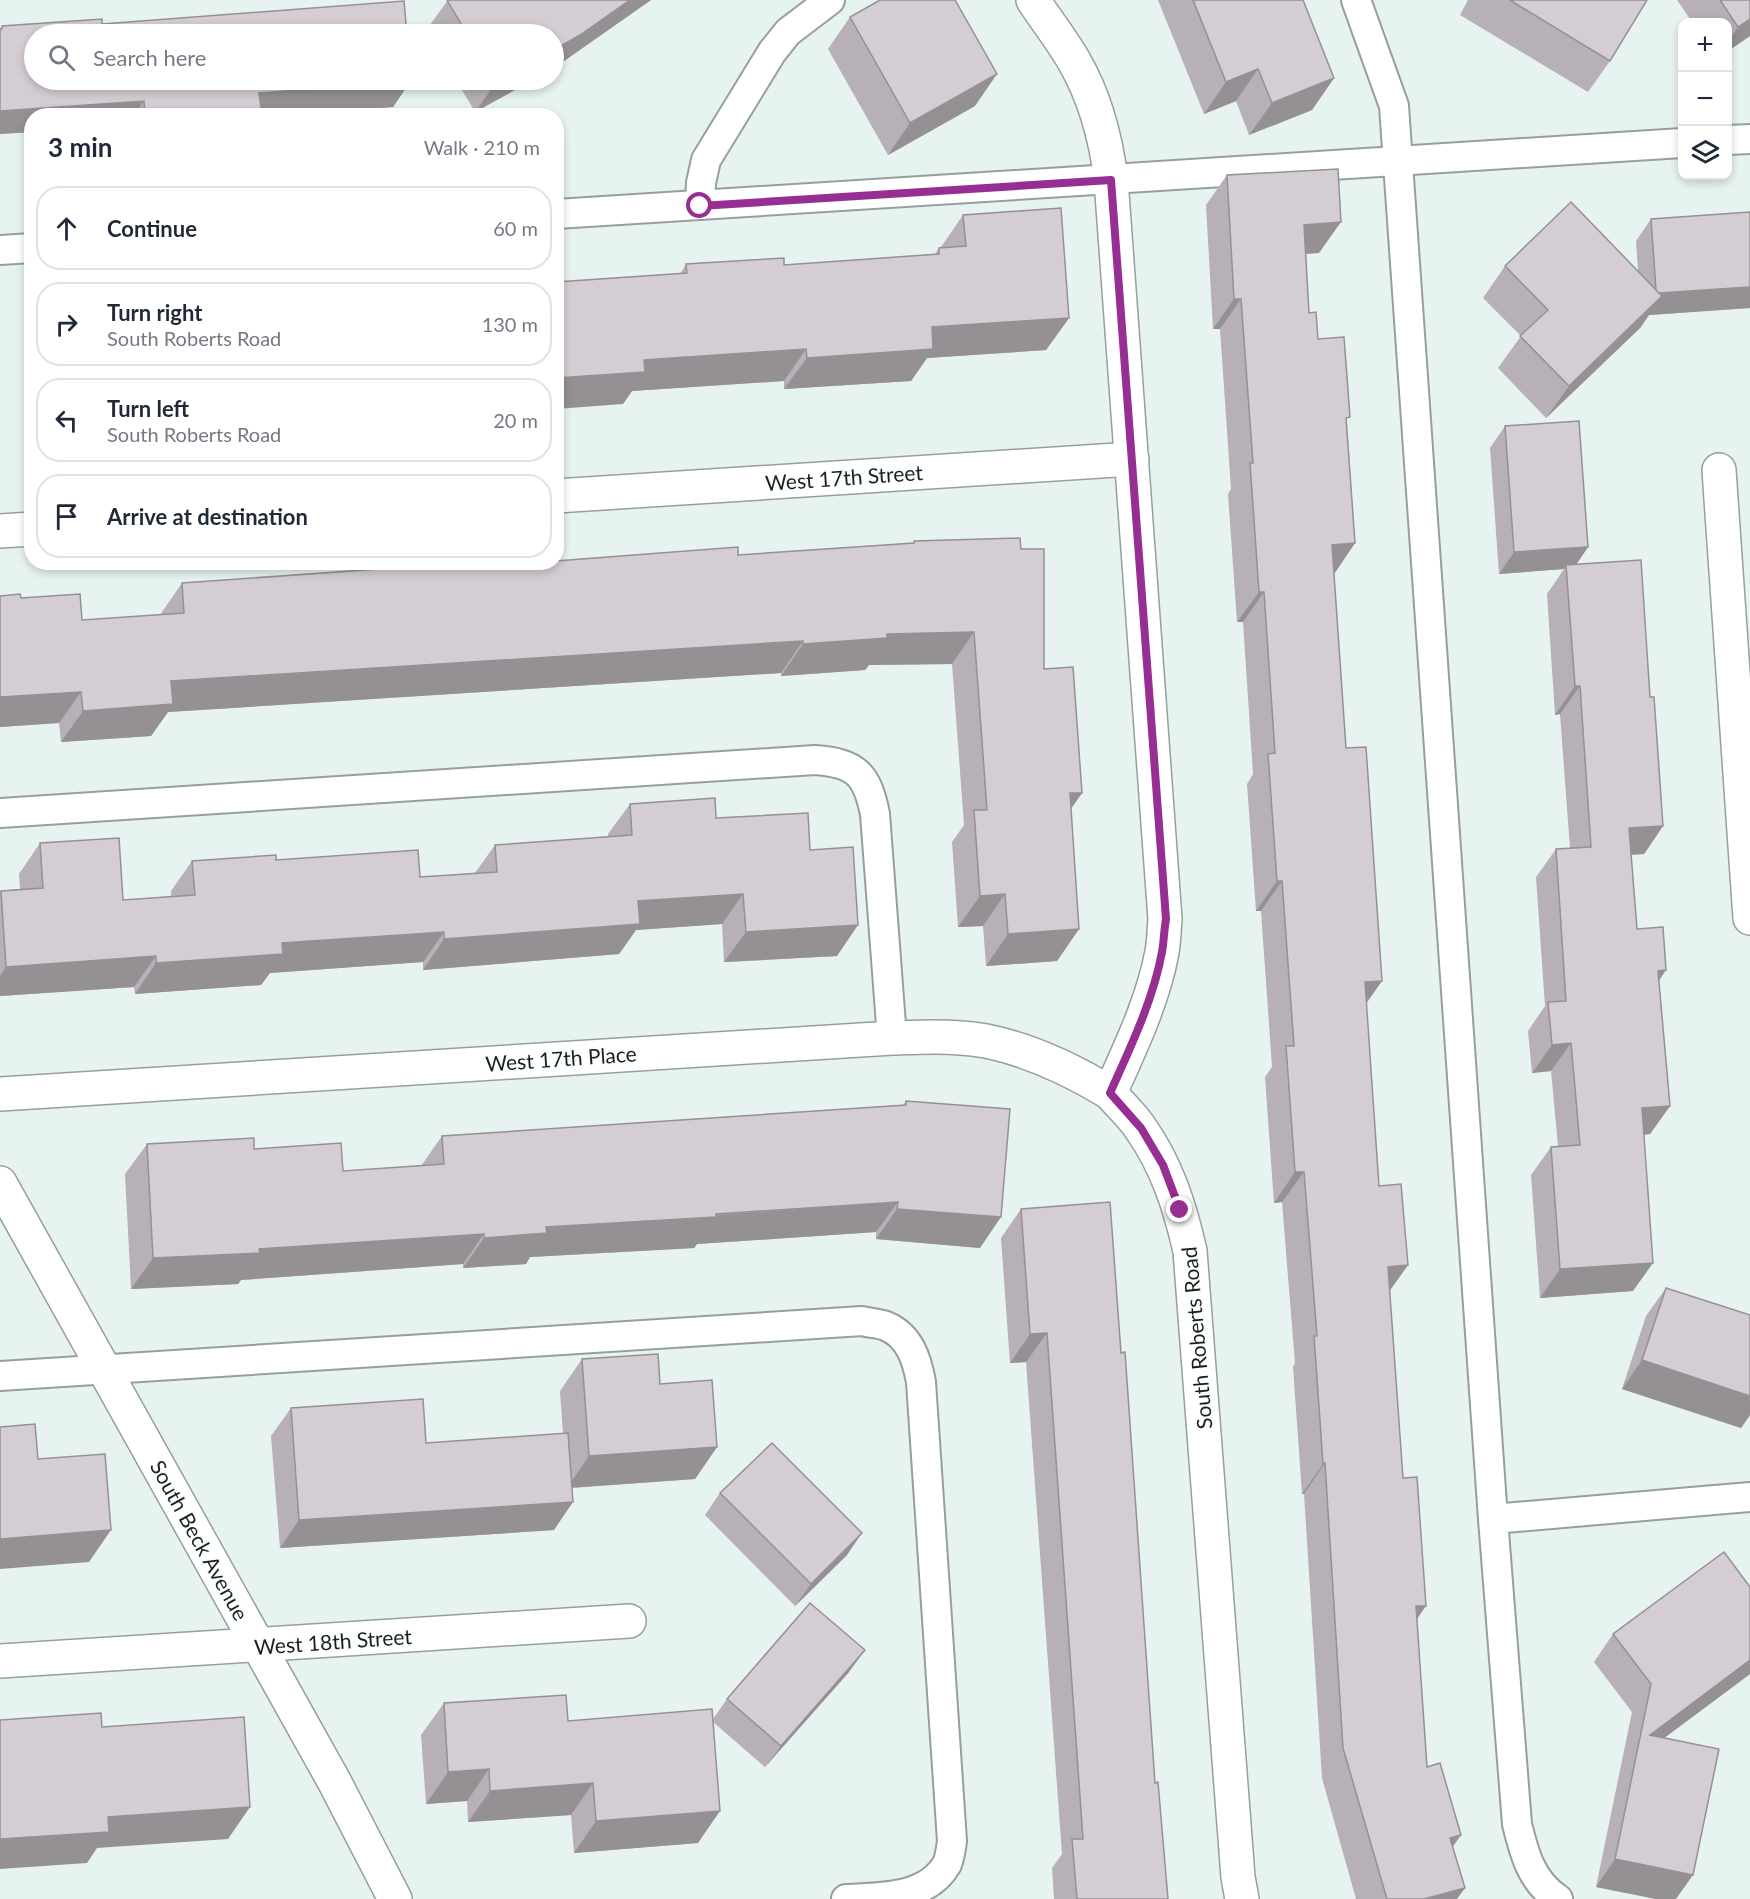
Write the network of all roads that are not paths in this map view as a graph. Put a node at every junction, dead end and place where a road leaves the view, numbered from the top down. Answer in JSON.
{"nodes":[{"id":1,"x":830,"y":0,"type":"edge"},
{"id":2,"x":1033,"y":0,"type":"edge"},
{"id":3,"x":1356,"y":0,"type":"edge"},
{"id":4,"x":1750,"y":139,"type":"edge"},
{"id":5,"x":1732,"y":140,"type":"edge"},
{"id":6,"x":1678,"y":143,"type":"edge"},
{"id":7,"x":1396,"y":162,"type":"junction"},
{"id":8,"x":1111,"y":180,"type":"junction"},
{"id":9,"x":700,"y":206,"type":"junction"},
{"id":10,"x":564,"y":214,"type":"edge"},
{"id":11,"x":24,"y":248,"type":"edge"},
{"id":12,"x":0,"y":250,"type":"edge"},
{"id":13,"x":1132,"y":459,"type":"junction"},
{"id":14,"x":1719,"y":470,"type":"dead end"},
{"id":15,"x":564,"y":495,"type":"edge"},
{"id":16,"x":24,"y":530,"type":"edge"},
{"id":17,"x":0,"y":531,"type":"edge"},
{"id":18,"x":0,"y":813,"type":"edge"},
{"id":19,"x":1750,"y":918,"type":"edge"},
{"id":20,"x":892,"y":1038,"type":"junction"},
{"id":21,"x":1110,"y":1093,"type":"junction"},
{"id":22,"x":0,"y":1094,"type":"edge"},
{"id":23,"x":0,"y":1183,"type":"edge"},
{"id":24,"x":104,"y":1369,"type":"junction"},
{"id":25,"x":0,"y":1376,"type":"edge"},
{"id":26,"x":1750,"y":1497,"type":"edge"},
{"id":27,"x":1493,"y":1519,"type":"junction"},
{"id":28,"x":629,"y":1621,"type":"dead end"},
{"id":29,"x":259,"y":1646,"type":"junction"},
{"id":30,"x":0,"y":1661,"type":"edge"},
{"id":31,"x":395,"y":1899,"type":"edge"},
{"id":32,"x":846,"y":1899,"type":"edge"},
{"id":33,"x":1242,"y":1899,"type":"edge"},
{"id":34,"x":1558,"y":1899,"type":"edge"}],
"edges":[{"from":1,"to":9,"type":"lane"},
{"from":2,"to":8,"type":"street"},
{"from":3,"to":7,"type":"lane"},
{"from":4,"to":5,"type":"lane"},
{"from":6,"to":7,"type":"lane"},
{"from":7,"to":8,"type":"lane"},
{"from":7,"to":27,"type":"lane"},
{"from":8,"to":9,"type":"lane"},
{"from":8,"to":13,"type":"street"},
{"from":9,"to":10,"type":"lane"},
{"from":11,"to":12,"type":"lane"},
{"from":13,"to":15,"type":"street","name":"West 17th Street"},
{"from":13,"to":21,"type":"street"},
{"from":14,"to":19,"type":"street"},
{"from":16,"to":17,"type":"street"},
{"from":18,"to":20,"type":"lane"},
{"from":20,"to":21,"type":"street","name":"West 17th Place"},
{"from":20,"to":22,"type":"street","name":"West 17th Place"},
{"from":21,"to":33,"type":"street","name":"South Roberts Road"},
{"from":23,"to":24,"type":"street","name":"South Beck Avenue"},
{"from":24,"to":25,"type":"lane"},
{"from":24,"to":29,"type":"street","name":"South Beck Avenue"},
{"from":24,"to":32,"type":"lane"},
{"from":26,"to":27,"type":"lane"},
{"from":27,"to":34,"type":"lane"},
{"from":28,"to":29,"type":"street","name":"West 18th Street"},
{"from":29,"to":30,"type":"street","name":"West 18th Street"},
{"from":29,"to":31,"type":"street","name":"South Beck Avenue"}]}
